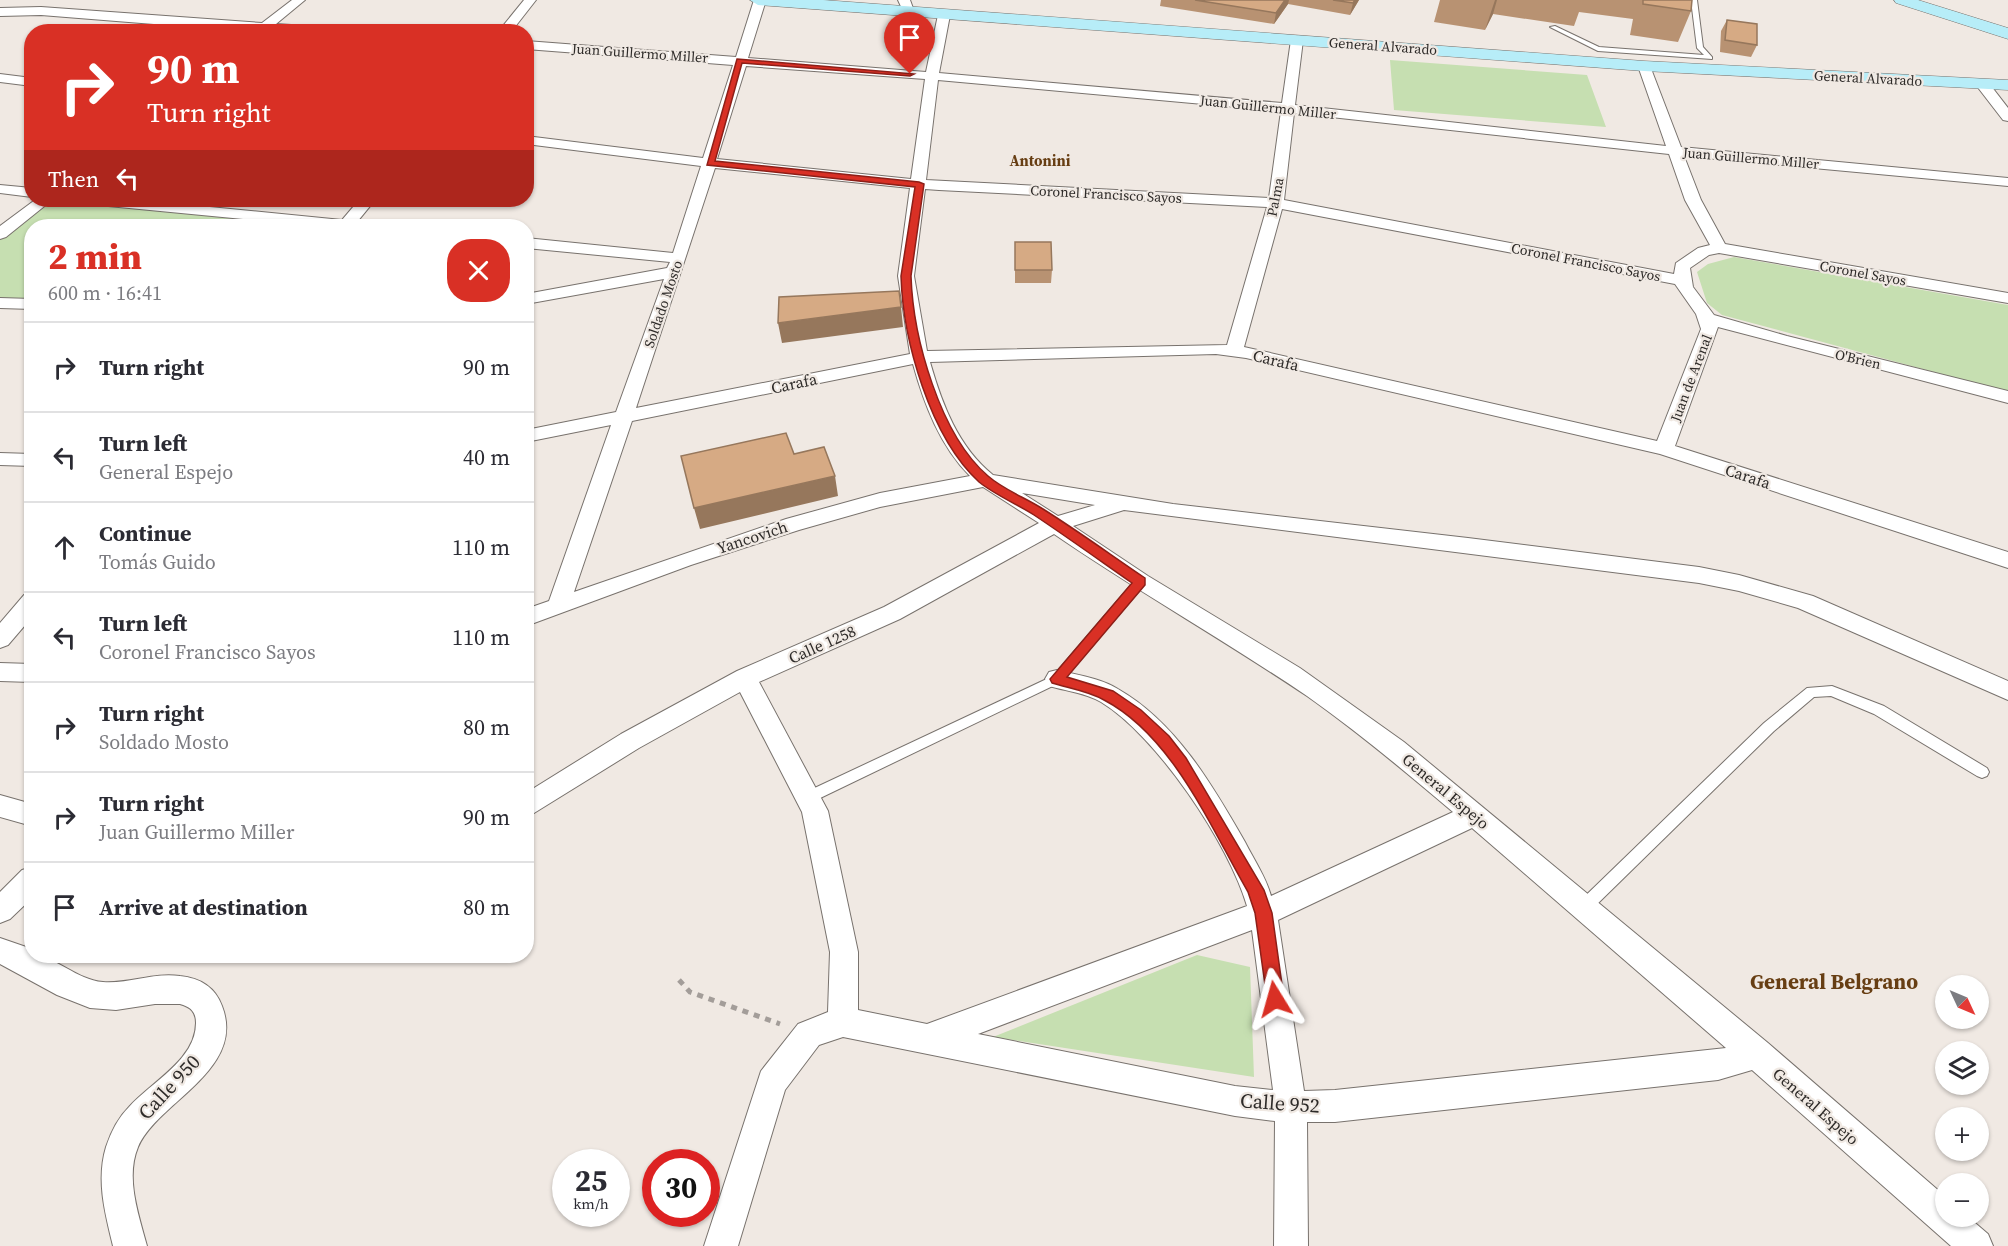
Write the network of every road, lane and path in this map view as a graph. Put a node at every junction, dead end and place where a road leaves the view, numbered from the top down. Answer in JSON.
{"nodes":[{"id":1,"x":51,"y":0,"type":"edge"},
{"id":2,"x":299,"y":0,"type":"edge"},
{"id":3,"x":530,"y":0,"type":"edge"},
{"id":4,"x":760,"y":0,"type":"edge"},
{"id":5,"x":1694,"y":0,"type":"edge"},
{"id":6,"x":1902,"y":0,"type":"edge"},
{"id":7,"x":906,"y":6,"type":"edge"},
{"id":8,"x":33,"y":10,"type":"junction"},
{"id":9,"x":0,"y":12,"type":"edge"},
{"id":10,"x":944,"y":15,"type":"junction"},
{"id":11,"x":8,"y":24,"type":"dead end"},
{"id":12,"x":202,"y":24,"type":"edge"},
{"id":13,"x":268,"y":24,"type":"edge"},
{"id":14,"x":510,"y":24,"type":"edge"},
{"id":15,"x":1554,"y":27,"type":"dead end"},
{"id":16,"x":2008,"y":34,"type":"edge"},
{"id":17,"x":1297,"y":39,"type":"junction"},
{"id":18,"x":534,"y":46,"type":"edge"},
{"id":19,"x":739,"y":60,"type":"junction"},
{"id":20,"x":1644,"y":66,"type":"junction"},
{"id":21,"x":932,"y":76,"type":"junction"},
{"id":22,"x":0,"y":78,"type":"edge"},
{"id":23,"x":24,"y":81,"type":"edge"},
{"id":24,"x":1983,"y":85,"type":"junction"},
{"id":25,"x":2008,"y":85,"type":"edge"},
{"id":26,"x":1289,"y":108,"type":"junction"},
{"id":27,"x":2008,"y":117,"type":"edge"},
{"id":28,"x":534,"y":141,"type":"edge"},
{"id":29,"x":1677,"y":151,"type":"junction"},
{"id":30,"x":710,"y":163,"type":"junction"},
{"id":31,"x":2008,"y":182,"type":"edge"},
{"id":32,"x":919,"y":184,"type":"junction"},
{"id":33,"x":0,"y":189,"type":"edge"},
{"id":34,"x":24,"y":192,"type":"edge"},
{"id":35,"x":1276,"y":203,"type":"junction"},
{"id":36,"x":35,"y":207,"type":"edge"},
{"id":37,"x":166,"y":207,"type":"edge"},
{"id":38,"x":281,"y":219,"type":"edge"},
{"id":39,"x":0,"y":234,"type":"edge"},
{"id":40,"x":534,"y":244,"type":"edge"},
{"id":41,"x":1719,"y":248,"type":"junction"},
{"id":42,"x":676,"y":265,"type":"junction"},
{"id":43,"x":1681,"y":280,"type":"junction"},
{"id":44,"x":534,"y":297,"type":"edge"},
{"id":45,"x":2008,"y":298,"type":"edge"},
{"id":46,"x":0,"y":303,"type":"edge"},
{"id":47,"x":24,"y":304,"type":"edge"},
{"id":48,"x":1709,"y":319,"type":"junction"},
{"id":49,"x":1234,"y":351,"type":"junction"},
{"id":50,"x":920,"y":357,"type":"junction"},
{"id":51,"x":2008,"y":397,"type":"edge"},
{"id":52,"x":624,"y":418,"type":"junction"},
{"id":53,"x":534,"y":435,"type":"edge"},
{"id":54,"x":1664,"y":448,"type":"junction"},
{"id":55,"x":0,"y":459,"type":"edge"},
{"id":56,"x":24,"y":460,"type":"edge"},
{"id":57,"x":985,"y":480,"type":"junction"},
{"id":58,"x":1126,"y":503,"type":"junction"},
{"id":59,"x":1055,"y":524,"type":"junction"},
{"id":60,"x":2008,"y":560,"type":"edge"},
{"id":61,"x":1140,"y":582,"type":"junction"},
{"id":62,"x":558,"y":606,"type":"junction"},
{"id":63,"x":24,"y":611,"type":"edge"},
{"id":64,"x":534,"y":615,"type":"edge"},
{"id":65,"x":0,"y":639,"type":"edge"},
{"id":66,"x":0,"y":672,"type":"edge"},
{"id":67,"x":24,"y":673,"type":"edge"},
{"id":68,"x":746,"y":678,"type":"junction"},
{"id":69,"x":1057,"y":679,"type":"junction"},
{"id":70,"x":2008,"y":691,"type":"edge"},
{"id":71,"x":1982,"y":772,"type":"dead end"},
{"id":72,"x":809,"y":796,"type":"junction"},
{"id":73,"x":534,"y":802,"type":"edge"},
{"id":74,"x":0,"y":806,"type":"edge"},
{"id":75,"x":24,"y":813,"type":"edge"},
{"id":76,"x":1474,"y":815,"type":"junction"},
{"id":77,"x":24,"y":887,"type":"edge"},
{"id":78,"x":1584,"y":907,"type":"junction"},
{"id":79,"x":0,"y":910,"type":"edge"},
{"id":80,"x":1263,"y":913,"type":"junction"},
{"id":81,"x":0,"y":951,"type":"edge"},
{"id":82,"x":24,"y":960,"type":"edge"},
{"id":83,"x":31,"y":963,"type":"edge"},
{"id":84,"x":679,"y":980,"type":"dead end"},
{"id":85,"x":843,"y":1022,"type":"junction"},
{"id":86,"x":809,"y":1034,"type":"junction"},
{"id":87,"x":928,"y":1039,"type":"junction"},
{"id":88,"x":1757,"y":1054,"type":"junction"},
{"id":89,"x":1291,"y":1107,"type":"junction"},
{"id":90,"x":130,"y":1246,"type":"edge"},
{"id":91,"x":721,"y":1246,"type":"edge"},
{"id":92,"x":1291,"y":1246,"type":"edge"},
{"id":93,"x":1976,"y":1246,"type":"edge"}],
"edges":[{"from":1,"to":8,"type":"street"},
{"from":2,"to":13,"type":"street"},
{"from":3,"to":14,"type":"street"},
{"from":4,"to":7,"type":"street","name":"General Alvarado"},
{"from":4,"to":19,"type":"street","name":"Soldado Mosto"},
{"from":5,"to":15,"type":"lane"},
{"from":6,"to":16,"type":"street"},
{"from":7,"to":10,"type":"street","name":"General Alvarado"},
{"from":8,"to":9,"type":"street"},
{"from":8,"to":11,"type":"street"},
{"from":8,"to":12,"type":"street"},
{"from":10,"to":17,"type":"street","name":"General Alvarado"},
{"from":10,"to":21,"type":"street","name":"General Espejo"},
{"from":17,"to":20,"type":"street","name":"General Alvarado"},
{"from":17,"to":26,"type":"street","name":"Palma"},
{"from":18,"to":19,"type":"street","name":"Juan Guillermo Miller"},
{"from":19,"to":21,"type":"street","name":"Juan Guillermo Miller"},
{"from":19,"to":30,"type":"street","name":"Soldado Mosto"},
{"from":20,"to":24,"type":"street","name":"General Alvarado"},
{"from":20,"to":29,"type":"street"},
{"from":21,"to":26,"type":"street","name":"Juan Guillermo Miller"},
{"from":21,"to":32,"type":"street","name":"General Espejo"},
{"from":22,"to":23,"type":"street"},
{"from":24,"to":25,"type":"street","name":"General Alvarado"},
{"from":24,"to":27,"type":"street"},
{"from":26,"to":29,"type":"street","name":"Juan Guillermo Miller"},
{"from":26,"to":35,"type":"street","name":"Palma"},
{"from":28,"to":30,"type":"street","name":"Coronel Francisco Sayos"},
{"from":29,"to":31,"type":"street","name":"Juan Guillermo Miller"},
{"from":29,"to":41,"type":"street"},
{"from":30,"to":32,"type":"street","name":"Coronel Francisco Sayos"},
{"from":30,"to":42,"type":"street","name":"Soldado Mosto"},
{"from":32,"to":35,"type":"street","name":"Coronel Francisco Sayos"},
{"from":32,"to":50,"type":"street","name":"General Espejo"},
{"from":33,"to":34,"type":"street"},
{"from":35,"to":43,"type":"street","name":"Coronel Francisco Sayos"},
{"from":35,"to":49,"type":"street","name":"Palma"},
{"from":36,"to":39,"type":"street"},
{"from":37,"to":38,"type":"street"},
{"from":40,"to":42,"type":"street"},
{"from":41,"to":43,"type":"street"},
{"from":41,"to":45,"type":"street","name":"Coronel Sayos"},
{"from":42,"to":44,"type":"street"},
{"from":42,"to":52,"type":"street","name":"Soldado Mosto"},
{"from":43,"to":48,"type":"street","name":"Juan de Arenal"},
{"from":46,"to":47,"type":"street"},
{"from":48,"to":51,"type":"street","name":"O'Brien"},
{"from":48,"to":54,"type":"street","name":"Juan de Arenal"},
{"from":49,"to":50,"type":"street","name":"Carafa"},
{"from":49,"to":54,"type":"street","name":"Carafa"},
{"from":50,"to":52,"type":"street","name":"Carafa"},
{"from":50,"to":57,"type":"street","name":"General Espejo"},
{"from":52,"to":53,"type":"street","name":"Carafa"},
{"from":52,"to":62,"type":"street","name":"Soldado Mosto"},
{"from":54,"to":60,"type":"street","name":"Carafa"},
{"from":55,"to":56,"type":"street"},
{"from":57,"to":58,"type":"street"},
{"from":57,"to":59,"type":"street","name":"General Espejo"},
{"from":57,"to":62,"type":"street","name":"Yancovich"},
{"from":58,"to":59,"type":"street","name":"Calle 1258"},
{"from":58,"to":70,"type":"street"},
{"from":59,"to":61,"type":"street","name":"General Espejo"},
{"from":59,"to":68,"type":"street","name":"Calle 1258"},
{"from":61,"to":69,"type":"lane"},
{"from":61,"to":76,"type":"street","name":"General Espejo"},
{"from":62,"to":64,"type":"street","name":"Yancovich"},
{"from":63,"to":65,"type":"street"},
{"from":66,"to":67,"type":"street"},
{"from":68,"to":72,"type":"street"},
{"from":68,"to":73,"type":"street","name":"Calle 1258"},
{"from":69,"to":72,"type":"lane"},
{"from":69,"to":80,"type":"street"},
{"from":71,"to":78,"type":"lane"},
{"from":72,"to":85,"type":"street"},
{"from":74,"to":75,"type":"street"},
{"from":76,"to":78,"type":"street","name":"General Espejo"},
{"from":76,"to":80,"type":"street"},
{"from":77,"to":79,"type":"street"},
{"from":78,"to":88,"type":"street","name":"General Espejo"},
{"from":80,"to":87,"type":"street"},
{"from":80,"to":89,"type":"street"},
{"from":81,"to":82,"type":"street","name":"Calle 950"},
{"from":83,"to":90,"type":"street","name":"Calle 950"},
{"from":84,"to":86,"type":"path"},
{"from":85,"to":86,"type":"street"},
{"from":85,"to":87,"type":"street","name":"Calle 952"},
{"from":86,"to":91,"type":"street"},
{"from":87,"to":89,"type":"street","name":"Calle 952"},
{"from":88,"to":89,"type":"street","name":"Calle 952"},
{"from":88,"to":93,"type":"street","name":"General Espejo"},
{"from":89,"to":92,"type":"street"}]}
